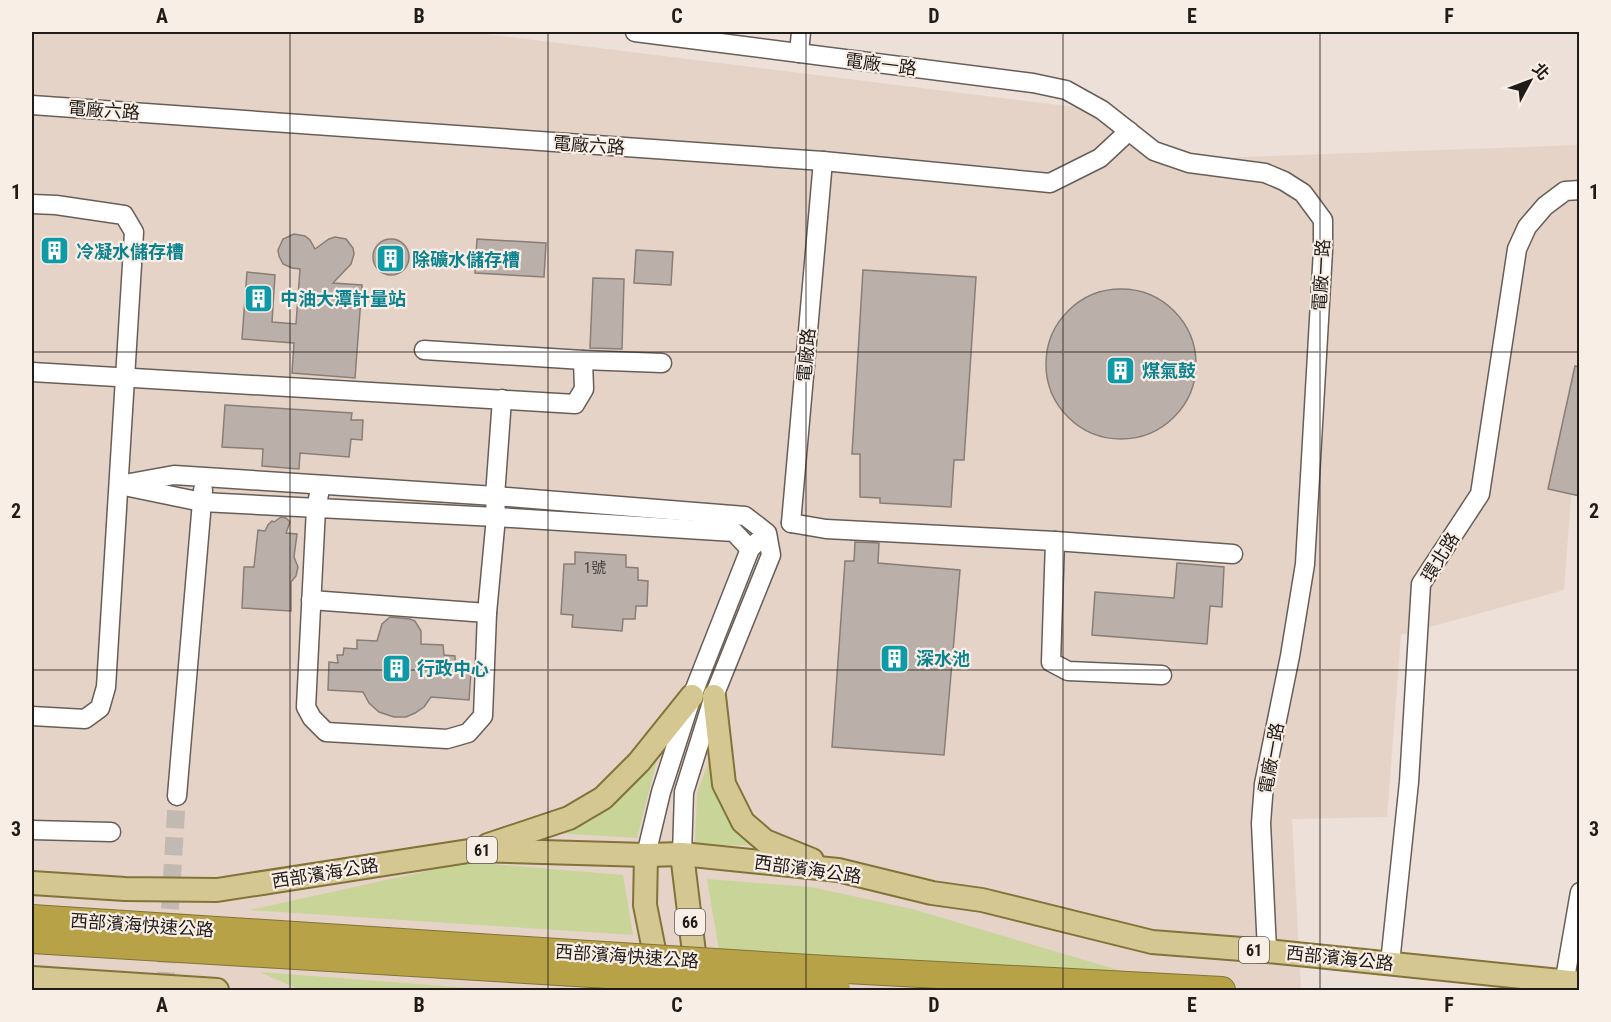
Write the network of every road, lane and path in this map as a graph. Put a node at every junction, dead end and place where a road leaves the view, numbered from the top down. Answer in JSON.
{"nodes":[{"id":1,"x":635,"y":32,"type":"edge"},
{"id":2,"x":801,"y":32,"type":"edge"},
{"id":3,"x":772,"y":40,"type":"edge"},
{"id":4,"x":799,"y":53,"type":"junction"},
{"id":5,"x":32,"y":105,"type":"edge"},
{"id":6,"x":1129,"y":131,"type":"junction"},
{"id":7,"x":823,"y":161,"type":"junction"},
{"id":8,"x":1580,"y":190,"type":"edge"},
{"id":9,"x":32,"y":204,"type":"edge"},
{"id":10,"x":424,"y":350,"type":"dead end"},
{"id":11,"x":584,"y":360,"type":"junction"},
{"id":12,"x":662,"y":363,"type":"dead end"},
{"id":13,"x":32,"y":372,"type":"edge"},
{"id":14,"x":125,"y":378,"type":"junction"},
{"id":15,"x":502,"y":399,"type":"junction"},
{"id":16,"x":205,"y":477,"type":"junction"},
{"id":17,"x":118,"y":485,"type":"junction"},
{"id":18,"x":321,"y":485,"type":"junction"},
{"id":19,"x":495,"y":496,"type":"junction"},
{"id":20,"x":202,"y":502,"type":"junction"},
{"id":21,"x":316,"y":508,"type":"junction"},
{"id":22,"x":496,"y":517,"type":"junction"},
{"id":23,"x":791,"y":523,"type":"junction"},
{"id":24,"x":767,"y":533,"type":"junction"},
{"id":25,"x":1055,"y":541,"type":"junction"},
{"id":26,"x":750,"y":549,"type":"junction"},
{"id":27,"x":1233,"y":554,"type":"dead end"},
{"id":28,"x":311,"y":600,"type":"junction"},
{"id":29,"x":487,"y":613,"type":"junction"},
{"id":30,"x":1162,"y":675,"type":"dead end"},
{"id":31,"x":692,"y":696,"type":"junction"},
{"id":32,"x":714,"y":696,"type":"junction"},
{"id":33,"x":32,"y":716,"type":"edge"},
{"id":34,"x":177,"y":796,"type":"tunnel mouth"},
{"id":35,"x":32,"y":830,"type":"edge"},
{"id":36,"x":111,"y":832,"type":"dead end"},
{"id":37,"x":475,"y":850,"type":"junction"},
{"id":38,"x":682,"y":854,"type":"junction"},
{"id":39,"x":646,"y":855,"type":"junction"},
{"id":40,"x":838,"y":870,"type":"junction"},
{"id":41,"x":32,"y":883,"type":"edge"},
{"id":42,"x":1580,"y":892,"type":"edge"},
{"id":43,"x":32,"y":918,"type":"edge"},
{"id":44,"x":32,"y":940,"type":"edge"},
{"id":45,"x":1267,"y":951,"type":"junction"},
{"id":46,"x":574,"y":963,"type":"junction"},
{"id":47,"x":1390,"y":963,"type":"junction"},
{"id":48,"x":32,"y":978,"type":"edge"},
{"id":49,"x":839,"y":983,"type":"edge"},
{"id":50,"x":1569,"y":985,"type":"edge"},
{"id":51,"x":218,"y":990,"type":"edge"},
{"id":52,"x":662,"y":990,"type":"edge"},
{"id":53,"x":699,"y":990,"type":"edge"},
{"id":54,"x":1222,"y":990,"type":"edge"}],
"edges":[{"from":1,"to":3,"type":"street","name":"電廠一路"},
{"from":2,"to":4,"type":"street"},
{"from":3,"to":4,"type":"street","name":"電廠一路"},
{"from":4,"to":6,"type":"street","name":"電廠一路"},
{"from":5,"to":7,"type":"street","name":"電廠六路"},
{"from":6,"to":7,"type":"street","name":"電廠六路"},
{"from":6,"to":45,"type":"street","name":"電廠一路"},
{"from":7,"to":23,"type":"street","name":"電廠路"},
{"from":8,"to":47,"type":"street","name":"環北路"},
{"from":9,"to":14,"type":"street"},
{"from":10,"to":11,"type":"street"},
{"from":11,"to":12,"type":"street"},
{"from":11,"to":15,"type":"street"},
{"from":13,"to":14,"type":"street"},
{"from":14,"to":15,"type":"street"},
{"from":14,"to":17,"type":"street"},
{"from":15,"to":19,"type":"street"},
{"from":16,"to":17,"type":"street"},
{"from":16,"to":18,"type":"street"},
{"from":16,"to":20,"type":"street"},
{"from":17,"to":20,"type":"street"},
{"from":17,"to":33,"type":"street"},
{"from":18,"to":19,"type":"street"},
{"from":18,"to":21,"type":"street"},
{"from":19,"to":22,"type":"street"},
{"from":19,"to":24,"type":"street"},
{"from":20,"to":21,"type":"street"},
{"from":20,"to":34,"type":"street"},
{"from":21,"to":22,"type":"street"},
{"from":21,"to":28,"type":"street"},
{"from":22,"to":26,"type":"street"},
{"from":22,"to":29,"type":"street"},
{"from":23,"to":24,"type":"street"},
{"from":23,"to":25,"type":"street"},
{"from":24,"to":26,"type":"street"},
{"from":24,"to":32,"type":"street"},
{"from":25,"to":27,"type":"street"},
{"from":25,"to":30,"type":"street"},
{"from":26,"to":31,"type":"street"},
{"from":28,"to":29,"type":"street"},
{"from":28,"to":29,"type":"street"},
{"from":31,"to":37,"type":"main road"},
{"from":31,"to":39,"type":"street"},
{"from":32,"to":38,"type":"street"},
{"from":32,"to":40,"type":"main road"},
{"from":35,"to":36,"type":"street"},
{"from":37,"to":39,"type":"main road","name":"西部濱海公路","number":"61"},
{"from":37,"to":41,"type":"main road","name":"西部濱海公路","number":"61"},
{"from":38,"to":39,"type":"main road","name":"西部濱海公路","number":"61"},
{"from":38,"to":40,"type":"main road","name":"西部濱海公路","number":"61"},
{"from":38,"to":53,"type":"main road","number":"66"},
{"from":39,"to":52,"type":"main road","number":"66"},
{"from":40,"to":45,"type":"main road","name":"西部濱海公路","number":"61"},
{"from":42,"to":50,"type":"street"},
{"from":43,"to":46,"type":"highway","name":"西部濱海快速公路"},
{"from":44,"to":46,"type":"highway","name":"西部濱海快速公路"},
{"from":45,"to":47,"type":"main road","name":"西部濱海公路","number":"61"},
{"from":46,"to":49,"type":"highway","name":"西部濱海快速公路","bridge":true},
{"from":47,"to":50,"type":"main road","name":"西部濱海公路","number":"61"},
{"from":48,"to":51,"type":"main road"},
{"from":49,"to":54,"type":"highway","name":"西部濱海快速公路"}]}
